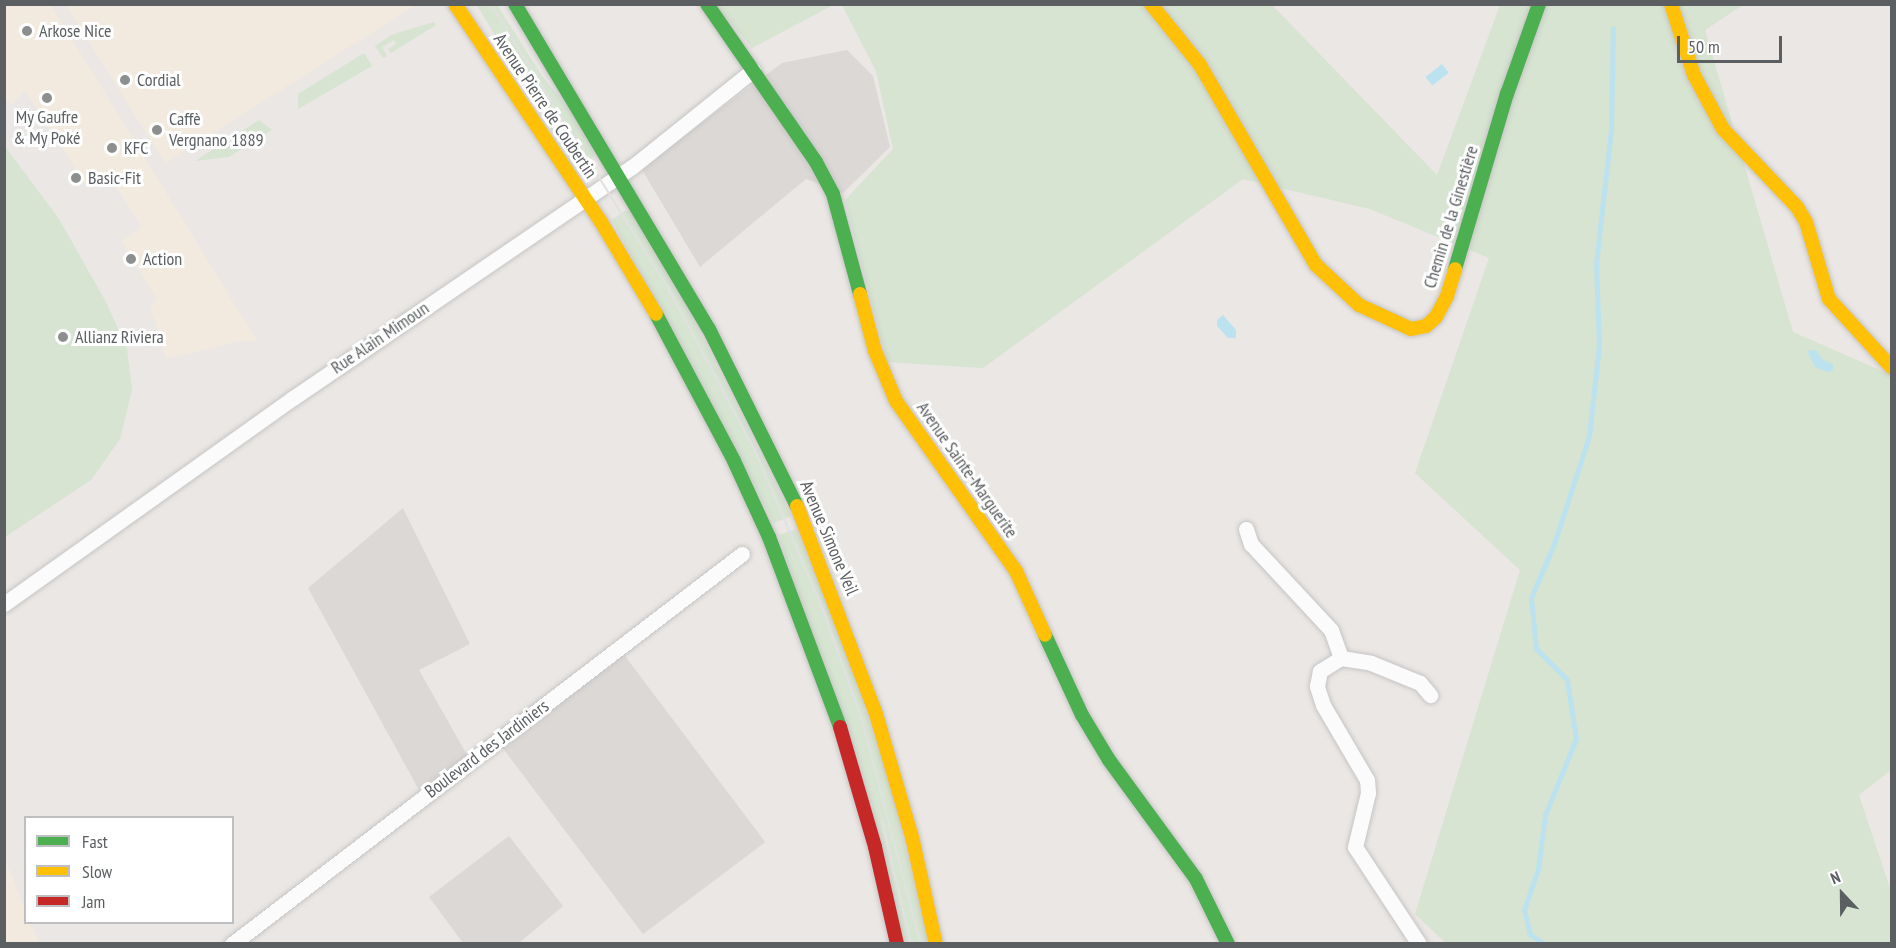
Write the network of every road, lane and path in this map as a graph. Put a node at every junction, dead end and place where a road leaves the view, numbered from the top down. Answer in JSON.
{"nodes":[{"id":1,"x":455,"y":4,"type":"edge"},
{"id":2,"x":514,"y":4,"type":"edge"},
{"id":3,"x":707,"y":4,"type":"edge"},
{"id":4,"x":1151,"y":4,"type":"edge"},
{"id":5,"x":1539,"y":4,"type":"edge"},
{"id":6,"x":1671,"y":4,"type":"edge"},
{"id":7,"x":753,"y":70,"type":"junction"},
{"id":8,"x":618,"y":176,"type":"junction"},
{"id":9,"x":585,"y":198,"type":"junction"},
{"id":10,"x":1892,"y":368,"type":"edge"},
{"id":11,"x":1246,"y":529,"type":"dead end"},
{"id":12,"x":742,"y":554,"type":"dead end"},
{"id":13,"x":4,"y":604,"type":"edge"},
{"id":14,"x":1341,"y":658,"type":"junction"},
{"id":15,"x":1430,"y":694,"type":"dead end"},
{"id":16,"x":232,"y":944,"type":"edge"},
{"id":17,"x":897,"y":944,"type":"edge"},
{"id":18,"x":936,"y":944,"type":"edge"},
{"id":19,"x":1228,"y":944,"type":"edge"},
{"id":20,"x":1419,"y":944,"type":"edge"}],
"edges":[{"from":1,"to":9,"type":"main road","name":"Avenue Pierre de Coubertin"},
{"from":2,"to":8,"type":"main road","name":"Avenue Pierre de Coubertin"},
{"from":3,"to":7,"type":"main road","name":"Avenue Sainte-Marguerite"},
{"from":4,"to":5,"type":"main road","name":"Chemin de la Ginestière"},
{"from":6,"to":10,"type":"main road"},
{"from":7,"to":8,"type":"street","name":"Rue Alain Mimoun"},
{"from":7,"to":19,"type":"main road","name":"Avenue Sainte-Marguerite"},
{"from":8,"to":9,"type":"street","name":"Rue Alain Mimoun"},
{"from":8,"to":18,"type":"main road","name":"Avenue Simone Veil"},
{"from":9,"to":13,"type":"street","name":"Rue Alain Mimoun"},
{"from":9,"to":17,"type":"main road"},
{"from":11,"to":14,"type":"street"},
{"from":12,"to":16,"type":"street","name":"Boulevard des Jardiniers"},
{"from":14,"to":15,"type":"street"},
{"from":14,"to":20,"type":"street"}]}
